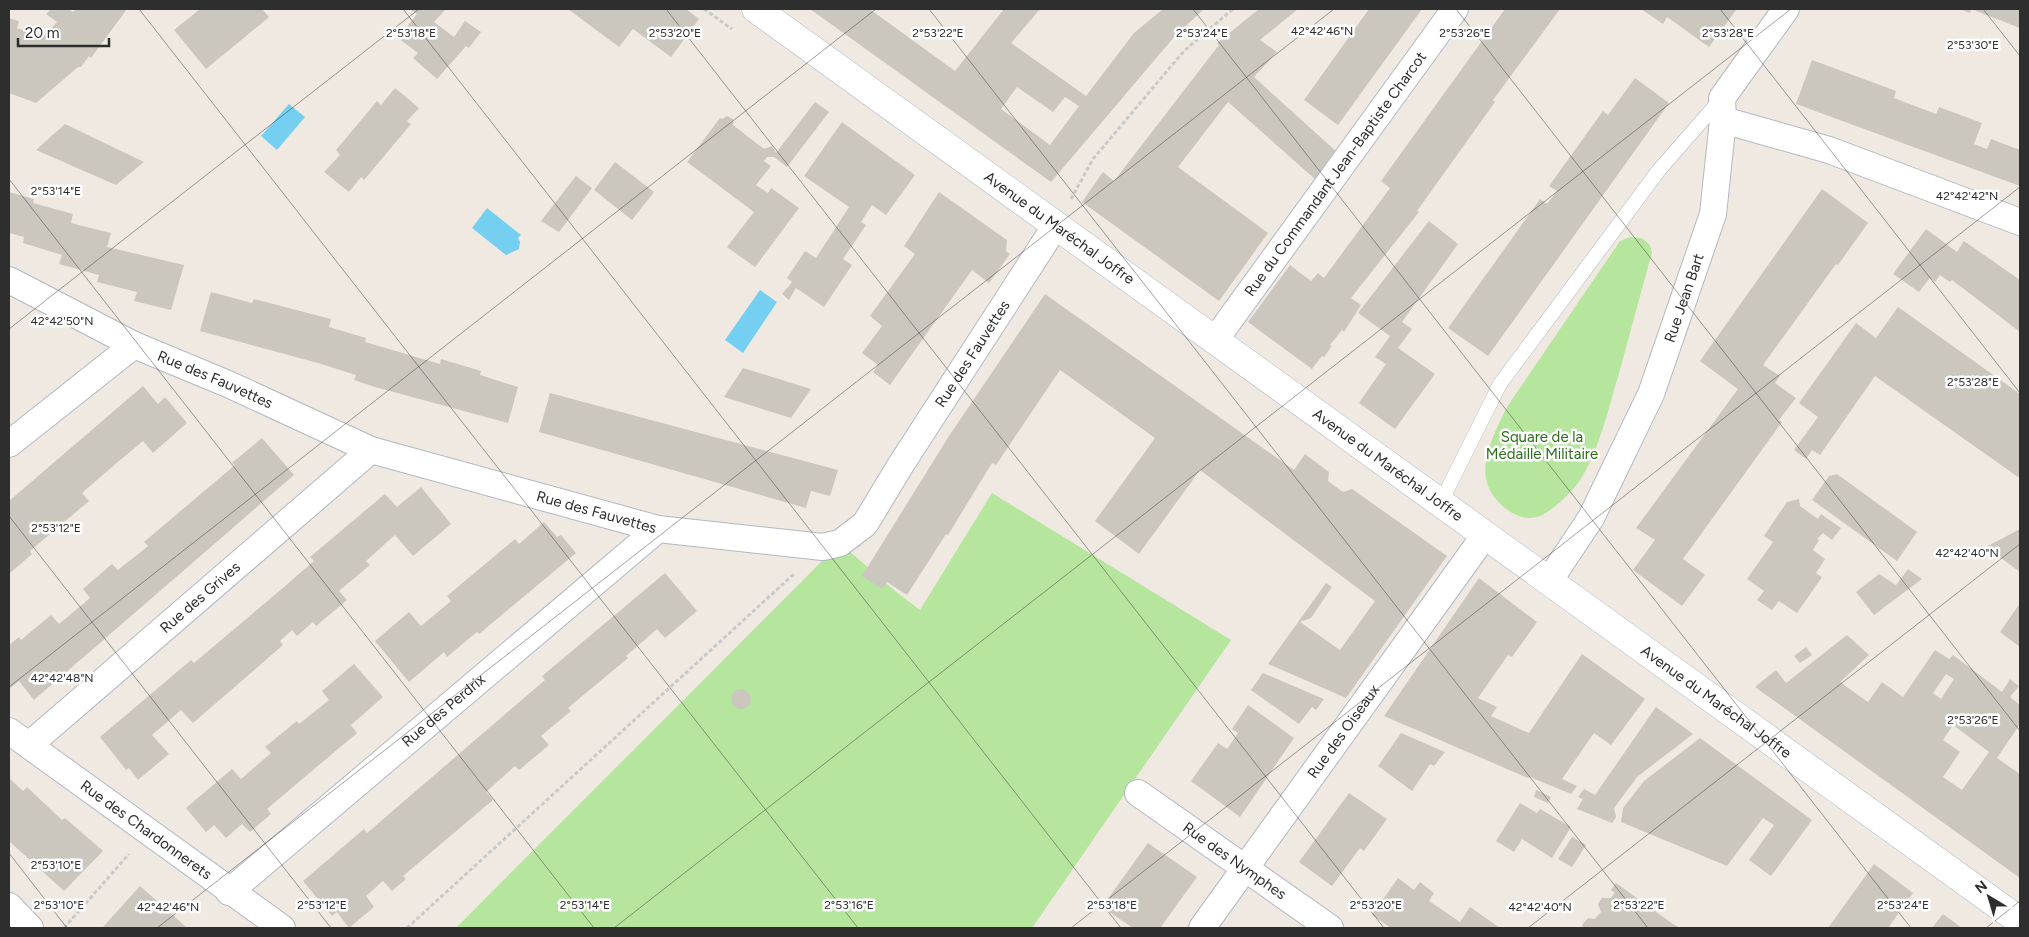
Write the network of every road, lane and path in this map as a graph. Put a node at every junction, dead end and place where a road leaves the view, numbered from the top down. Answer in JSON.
{"nodes":[{"id":1,"x":756,"y":9,"type":"edge"},
{"id":2,"x":1233,"y":9,"type":"edge"},
{"id":3,"x":1455,"y":9,"type":"edge"},
{"id":4,"x":1786,"y":9,"type":"edge"},
{"id":5,"x":1722,"y":109,"type":"junction"},
{"id":6,"x":2020,"y":222,"type":"edge"},
{"id":7,"x":1056,"y":225,"type":"junction"},
{"id":8,"x":9,"y":280,"type":"edge"},
{"id":9,"x":1215,"y":340,"type":"junction"},
{"id":10,"x":134,"y":344,"type":"junction"},
{"id":11,"x":9,"y":444,"type":"edge"},
{"id":12,"x":371,"y":450,"type":"junction"},
{"id":13,"x":1441,"y":502,"type":"junction"},
{"id":14,"x":658,"y":529,"type":"junction"},
{"id":15,"x":1485,"y":534,"type":"junction"},
{"id":16,"x":823,"y":548,"type":"junction"},
{"id":17,"x":1549,"y":581,"type":"junction"},
{"id":18,"x":19,"y":738,"type":"edge"},
{"id":19,"x":1138,"y":793,"type":"dead end"},
{"id":20,"x":148,"y":832,"type":"junction"},
{"id":21,"x":1245,"y":870,"type":"junction"},
{"id":22,"x":229,"y":892,"type":"junction"},
{"id":23,"x":9,"y":906,"type":"edge"},
{"id":24,"x":2020,"y":921,"type":"edge"},
{"id":25,"x":30,"y":928,"type":"edge"},
{"id":26,"x":64,"y":928,"type":"edge"},
{"id":27,"x":282,"y":928,"type":"edge"},
{"id":28,"x":407,"y":928,"type":"edge"},
{"id":29,"x":1202,"y":928,"type":"edge"},
{"id":30,"x":1330,"y":928,"type":"edge"}],
"edges":[{"from":1,"to":7,"type":"main road","name":"Avenue du Maréchal Joffre"},
{"from":2,"to":7,"type":"path"},
{"from":3,"to":9,"type":"street","name":"Rue du Commandant Jean-Baptiste Charcot"},
{"from":4,"to":5,"type":"street","name":"Rue Jean Bart"},
{"from":5,"to":6,"type":"street"},
{"from":5,"to":13,"type":"lane"},
{"from":5,"to":17,"type":"street","name":"Rue Jean Bart"},
{"from":7,"to":9,"type":"main road","name":"Avenue du Maréchal Joffre"},
{"from":7,"to":16,"type":"street","name":"Rue des Fauvettes"},
{"from":8,"to":10,"type":"street","name":"Rue des Fauvettes"},
{"from":9,"to":13,"type":"main road","name":"Avenue du Maréchal Joffre"},
{"from":10,"to":11,"type":"street"},
{"from":10,"to":12,"type":"street","name":"Rue des Fauvettes"},
{"from":12,"to":14,"type":"street","name":"Rue des Fauvettes"},
{"from":12,"to":18,"type":"street","name":"Rue des Grives"},
{"from":13,"to":15,"type":"main road","name":"Avenue du Maréchal Joffre"},
{"from":14,"to":16,"type":"street","name":"Rue des Fauvettes"},
{"from":14,"to":22,"type":"street","name":"Rue des Perdrix"},
{"from":15,"to":17,"type":"main road","name":"Avenue du Maréchal Joffre"},
{"from":15,"to":21,"type":"street","name":"Rue des Oiseaux"},
{"from":16,"to":28,"type":"path"},
{"from":17,"to":24,"type":"main road","name":"Avenue du Maréchal Joffre"},
{"from":18,"to":20,"type":"street","name":"Rue des Chardonnerets"},
{"from":19,"to":21,"type":"street","name":"Rue des Nymphes"},
{"from":20,"to":22,"type":"street","name":"Rue des Chardonnerets"},
{"from":20,"to":26,"type":"path"},
{"from":21,"to":29,"type":"street","name":"Rue des Oiseaux"},
{"from":21,"to":30,"type":"street","name":"Rue des Nymphes"},
{"from":22,"to":27,"type":"street","name":"Rue des Chardonnerets"},
{"from":23,"to":25,"type":"street"}]}
